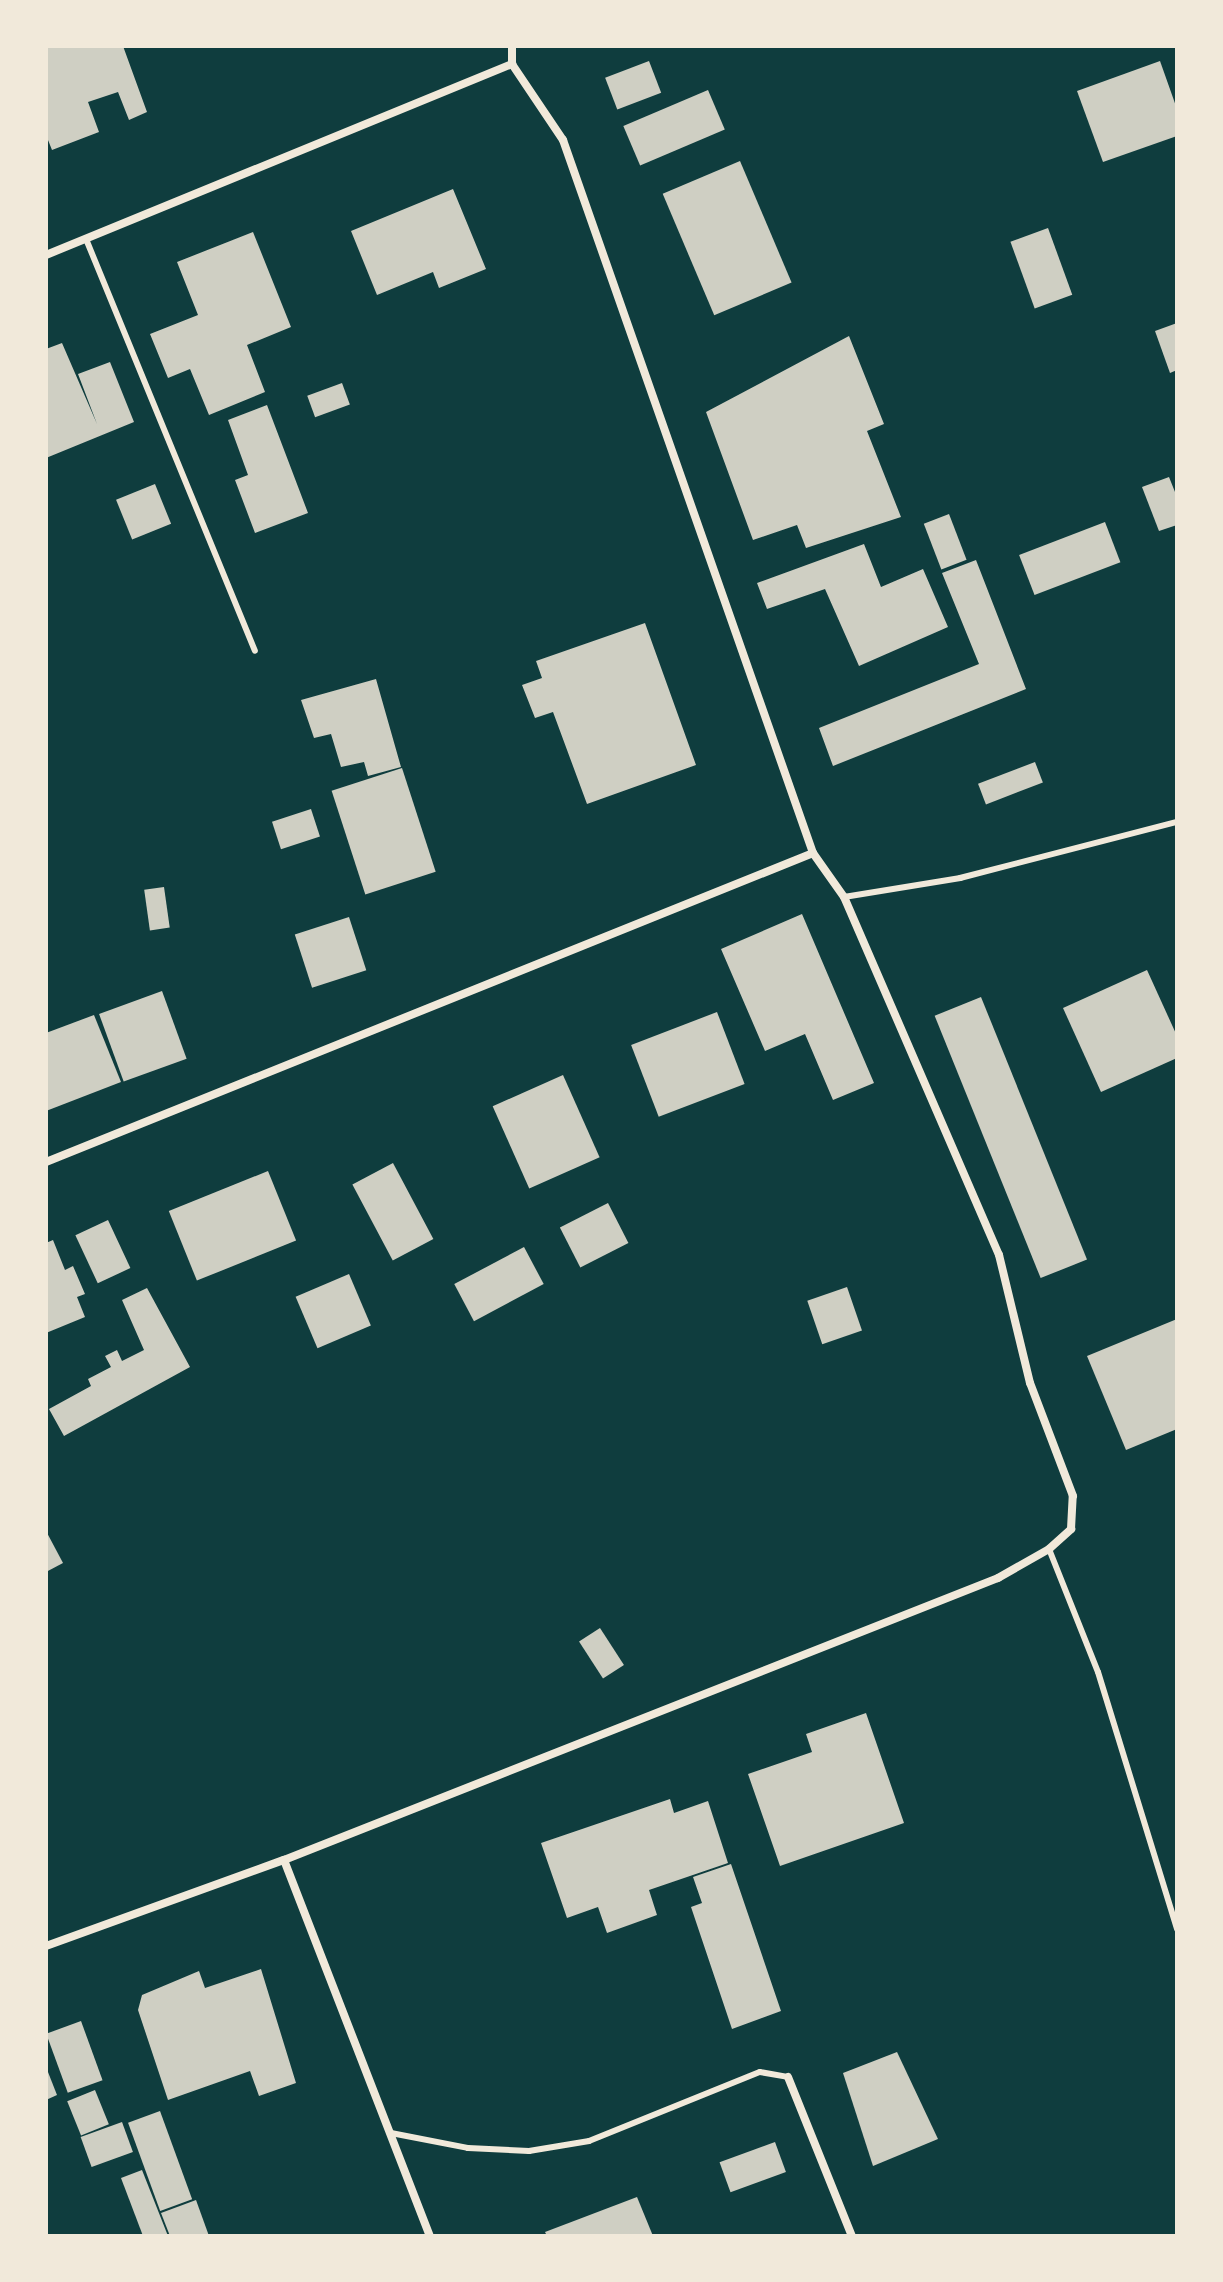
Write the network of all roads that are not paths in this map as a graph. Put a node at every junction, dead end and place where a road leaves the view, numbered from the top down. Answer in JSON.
{"nodes":[{"id":1,"x":512,"y":46,"type":"edge"},
{"id":2,"x":512,"y":64,"type":"junction"},
{"id":3,"x":86,"y":239,"type":"junction"},
{"id":4,"x":46,"y":255,"type":"edge"},
{"id":5,"x":255,"y":651,"type":"dead end"},
{"id":6,"x":1177,"y":822,"type":"edge"},
{"id":7,"x":813,"y":853,"type":"junction"},
{"id":8,"x":844,"y":897,"type":"junction"},
{"id":9,"x":46,"y":1162,"type":"edge"},
{"id":10,"x":1049,"y":1549,"type":"junction"},
{"id":11,"x":284,"y":1860,"type":"junction"},
{"id":12,"x":1177,"y":1929,"type":"edge"},
{"id":13,"x":46,"y":1946,"type":"edge"},
{"id":14,"x":788,"y":2077,"type":"joint"},
{"id":15,"x":391,"y":2133,"type":"junction"},
{"id":16,"x":430,"y":2236,"type":"edge"},
{"id":17,"x":852,"y":2236,"type":"edge"}],
"edges":[{"from":1,"to":2,"type":"street"},
{"from":2,"to":3,"type":"street"},
{"from":2,"to":7,"type":"street"},
{"from":3,"to":4,"type":"street"},
{"from":3,"to":5,"type":"lane"},
{"from":6,"to":8,"type":"lane"},
{"from":7,"to":8,"type":"street"},
{"from":7,"to":9,"type":"street"},
{"from":8,"to":10,"type":"street"},
{"from":10,"to":11,"type":"street"},
{"from":10,"to":12,"type":"lane"},
{"from":11,"to":13,"type":"street"},
{"from":11,"to":15,"type":"street"},
{"from":14,"to":15,"type":"lane"},
{"from":14,"to":17,"type":"street"},
{"from":15,"to":16,"type":"street"}]}
